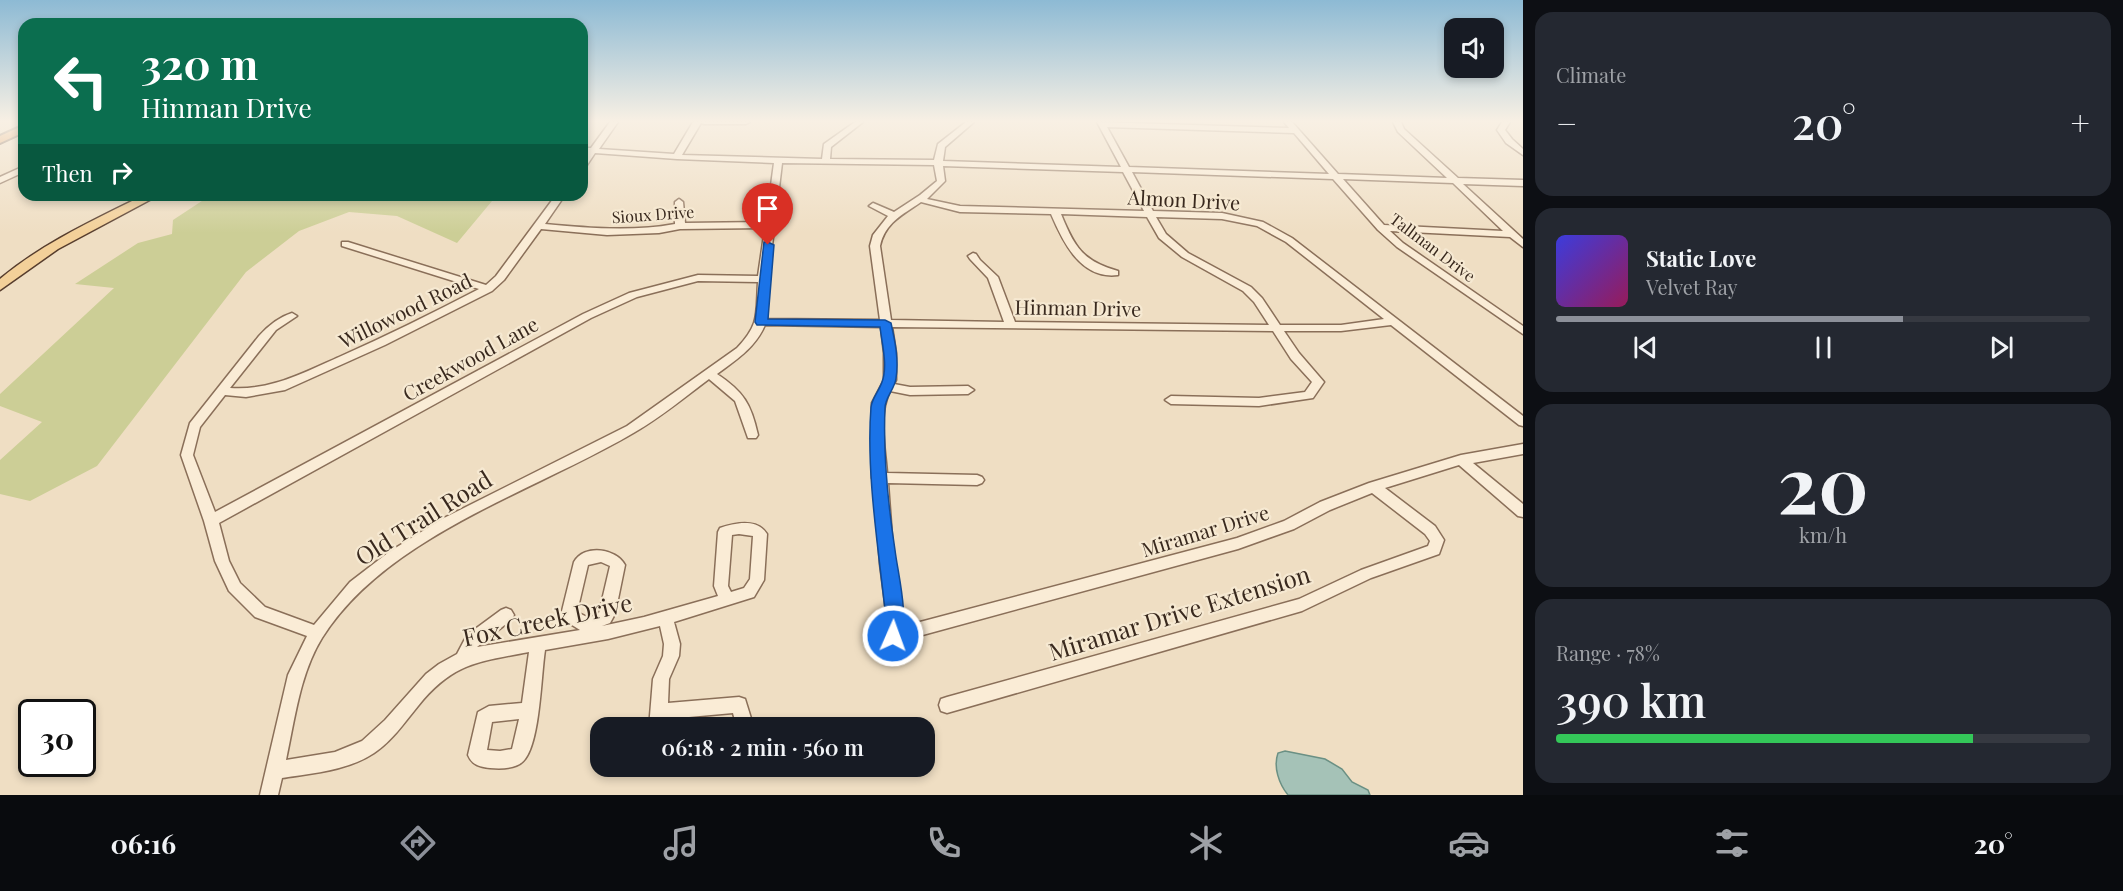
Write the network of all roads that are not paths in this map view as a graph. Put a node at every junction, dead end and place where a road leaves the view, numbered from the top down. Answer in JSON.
{"nodes":[{"id":1,"x":714,"y":159,"type":"edge"},
{"id":2,"x":938,"y":159,"type":"edge"},
{"id":3,"x":1120,"y":159,"type":"edge"},
{"id":4,"x":1319,"y":159,"type":"edge"},
{"id":5,"x":1432,"y":159,"type":"edge"},
{"id":6,"x":826,"y":160,"type":"joint"},
{"id":7,"x":778,"y":161,"type":"junction"},
{"id":8,"x":938,"y":163,"type":"junction"},
{"id":9,"x":1125,"y":168,"type":"junction"},
{"id":10,"x":18,"y":172,"type":"edge"},
{"id":11,"x":1334,"y":176,"type":"junction"},
{"id":12,"x":0,"y":180,"type":"edge"},
{"id":13,"x":1455,"y":181,"type":"junction"},
{"id":14,"x":1523,"y":183,"type":"edge"},
{"id":15,"x":922,"y":200,"type":"junction"},
{"id":16,"x":141,"y":201,"type":"edge"},
{"id":17,"x":557,"y":201,"type":"edge"},
{"id":18,"x":679,"y":202,"type":"dead end"},
{"id":19,"x":873,"y":206,"type":"dead end"},
{"id":20,"x":1055,"y":212,"type":"junction"},
{"id":21,"x":1149,"y":214,"type":"junction"},
{"id":22,"x":894,"y":215,"type":"junction"},
{"id":23,"x":770,"y":225,"type":"junction"},
{"id":24,"x":539,"y":226,"type":"junction"},
{"id":25,"x":680,"y":226,"type":"junction"},
{"id":26,"x":1381,"y":228,"type":"junction"},
{"id":27,"x":1510,"y":234,"type":"junction"},
{"id":28,"x":1523,"y":234,"type":"edge"},
{"id":29,"x":345,"y":244,"type":"dead end"},
{"id":30,"x":1523,"y":244,"type":"edge"},
{"id":31,"x":973,"y":256,"type":"dead end"},
{"id":32,"x":1114,"y":273,"type":"dead end"},
{"id":33,"x":764,"y":279,"type":"junction"},
{"id":34,"x":0,"y":286,"type":"edge"},
{"id":35,"x":488,"y":289,"type":"junction"},
{"id":36,"x":292,"y":316,"type":"dead end"},
{"id":37,"x":1394,"y":321,"type":"junction"},
{"id":38,"x":761,"y":322,"type":"junction"},
{"id":39,"x":885,"y":323,"type":"junction"},
{"id":40,"x":1010,"y":324,"type":"junction"},
{"id":41,"x":1278,"y":328,"type":"junction"},
{"id":42,"x":1523,"y":331,"type":"edge"},
{"id":43,"x":709,"y":374,"type":"junction"},
{"id":44,"x":887,"y":386,"type":"junction"},
{"id":45,"x":968,"y":390,"type":"dead end"},
{"id":46,"x":223,"y":392,"type":"junction"},
{"id":47,"x":1171,"y":400,"type":"dead end"},
{"id":48,"x":1523,"y":422,"type":"edge"},
{"id":49,"x":752,"y":435,"type":"dead end"},
{"id":50,"x":1523,"y":449,"type":"edge"},
{"id":51,"x":1461,"y":460,"type":"junction"},
{"id":52,"x":879,"y":478,"type":"junction"},
{"id":53,"x":977,"y":480,"type":"dead end"},
{"id":54,"x":1374,"y":487,"type":"junction"},
{"id":55,"x":1523,"y":512,"type":"edge"},
{"id":56,"x":211,"y":521,"type":"junction"},
{"id":57,"x":727,"y":599,"type":"junction"},
{"id":58,"x":506,"y":615,"type":"dead end"},
{"id":59,"x":665,"y":617,"type":"junction"},
{"id":60,"x":895,"y":618,"type":"junction"},
{"id":61,"x":588,"y":630,"type":"junction"},
{"id":62,"x":317,"y":633,"type":"junction"},
{"id":63,"x":893,"y":636,"type":"dead end"},
{"id":64,"x":538,"y":644,"type":"junction"},
{"id":65,"x":462,"y":660,"type":"junction"},
{"id":66,"x":947,"y":705,"type":"dead end"},
{"id":67,"x":529,"y":710,"type":"dead end"},
{"id":68,"x":658,"y":717,"type":"edge"},
{"id":69,"x":674,"y":717,"type":"edge"},
{"id":70,"x":743,"y":717,"type":"edge"},
{"id":71,"x":275,"y":770,"type":"junction"},
{"id":72,"x":269,"y":795,"type":"edge"}],
"edges":[{"from":1,"to":7,"type":"street"},
{"from":2,"to":8,"type":"street"},
{"from":3,"to":9,"type":"street"},
{"from":4,"to":11,"type":"street","name":"Tallman Drive"},
{"from":5,"to":13,"type":"street"},
{"from":6,"to":7,"type":"street"},
{"from":6,"to":8,"type":"street"},
{"from":7,"to":23,"type":"street"},
{"from":8,"to":9,"type":"street"},
{"from":8,"to":15,"type":"street"},
{"from":9,"to":11,"type":"street"},
{"from":9,"to":21,"type":"street"},
{"from":10,"to":12,"type":"street"},
{"from":11,"to":13,"type":"street"},
{"from":11,"to":26,"type":"street","name":"Tallman Drive"},
{"from":13,"to":14,"type":"street"},
{"from":13,"to":27,"type":"street"},
{"from":15,"to":20,"type":"street","name":"Almon Drive"},
{"from":15,"to":22,"type":"street"},
{"from":16,"to":34,"type":"main road"},
{"from":17,"to":24,"type":"street","name":"Willowood Road"},
{"from":18,"to":25,"type":"street"},
{"from":19,"to":22,"type":"street"},
{"from":20,"to":21,"type":"street","name":"Almon Drive"},
{"from":20,"to":32,"type":"street"},
{"from":21,"to":37,"type":"street","name":"Almon Drive"},
{"from":21,"to":41,"type":"street"},
{"from":22,"to":39,"type":"street"},
{"from":23,"to":25,"type":"street","name":"Sioux Drive"},
{"from":23,"to":33,"type":"street"},
{"from":24,"to":25,"type":"street","name":"Sioux Drive"},
{"from":24,"to":35,"type":"street","name":"Willowood Road"},
{"from":26,"to":27,"type":"street"},
{"from":26,"to":42,"type":"street","name":"Tallman Drive"},
{"from":27,"to":28,"type":"street"},
{"from":27,"to":30,"type":"street"},
{"from":29,"to":35,"type":"street"},
{"from":31,"to":40,"type":"street"},
{"from":33,"to":38,"type":"street"},
{"from":33,"to":56,"type":"street","name":"Creekwood Lane"},
{"from":35,"to":46,"type":"street","name":"Willowood Road"},
{"from":36,"to":46,"type":"street"},
{"from":37,"to":41,"type":"street","name":"Hinman Drive"},
{"from":37,"to":48,"type":"street","name":"Almon Drive"},
{"from":38,"to":39,"type":"street","name":"Hinman Drive"},
{"from":38,"to":43,"type":"street","name":"Old Trail Road"},
{"from":39,"to":40,"type":"street","name":"Hinman Drive"},
{"from":39,"to":44,"type":"street"},
{"from":40,"to":41,"type":"street","name":"Hinman Drive"},
{"from":41,"to":47,"type":"street"},
{"from":43,"to":49,"type":"street"},
{"from":43,"to":62,"type":"street","name":"Old Trail Road"},
{"from":44,"to":45,"type":"street"},
{"from":44,"to":52,"type":"street"},
{"from":46,"to":56,"type":"street"},
{"from":50,"to":51,"type":"street","name":"Miramar Drive"},
{"from":51,"to":54,"type":"street","name":"Miramar Drive"},
{"from":51,"to":55,"type":"street"},
{"from":52,"to":53,"type":"street"},
{"from":52,"to":60,"type":"street"},
{"from":54,"to":60,"type":"street","name":"Miramar Drive"},
{"from":54,"to":66,"type":"street","name":"Miramar Drive Extension"},
{"from":56,"to":62,"type":"street"},
{"from":57,"to":57,"type":"street","name":"Fox Creek Drive"},
{"from":57,"to":59,"type":"street","name":"Fox Creek Drive"},
{"from":58,"to":65,"type":"street"},
{"from":59,"to":61,"type":"street","name":"Fox Creek Drive"},
{"from":59,"to":68,"type":"street"},
{"from":60,"to":63,"type":"street"},
{"from":61,"to":61,"type":"street"},
{"from":61,"to":64,"type":"street","name":"Fox Creek Drive"},
{"from":62,"to":71,"type":"street","name":"Old Trail Road"},
{"from":64,"to":65,"type":"street","name":"Fox Creek Drive"},
{"from":64,"to":67,"type":"street"},
{"from":65,"to":71,"type":"street","name":"Fox Creek Drive"},
{"from":69,"to":70,"type":"street"},
{"from":71,"to":72,"type":"street","name":"Old Trail Road"}]}
